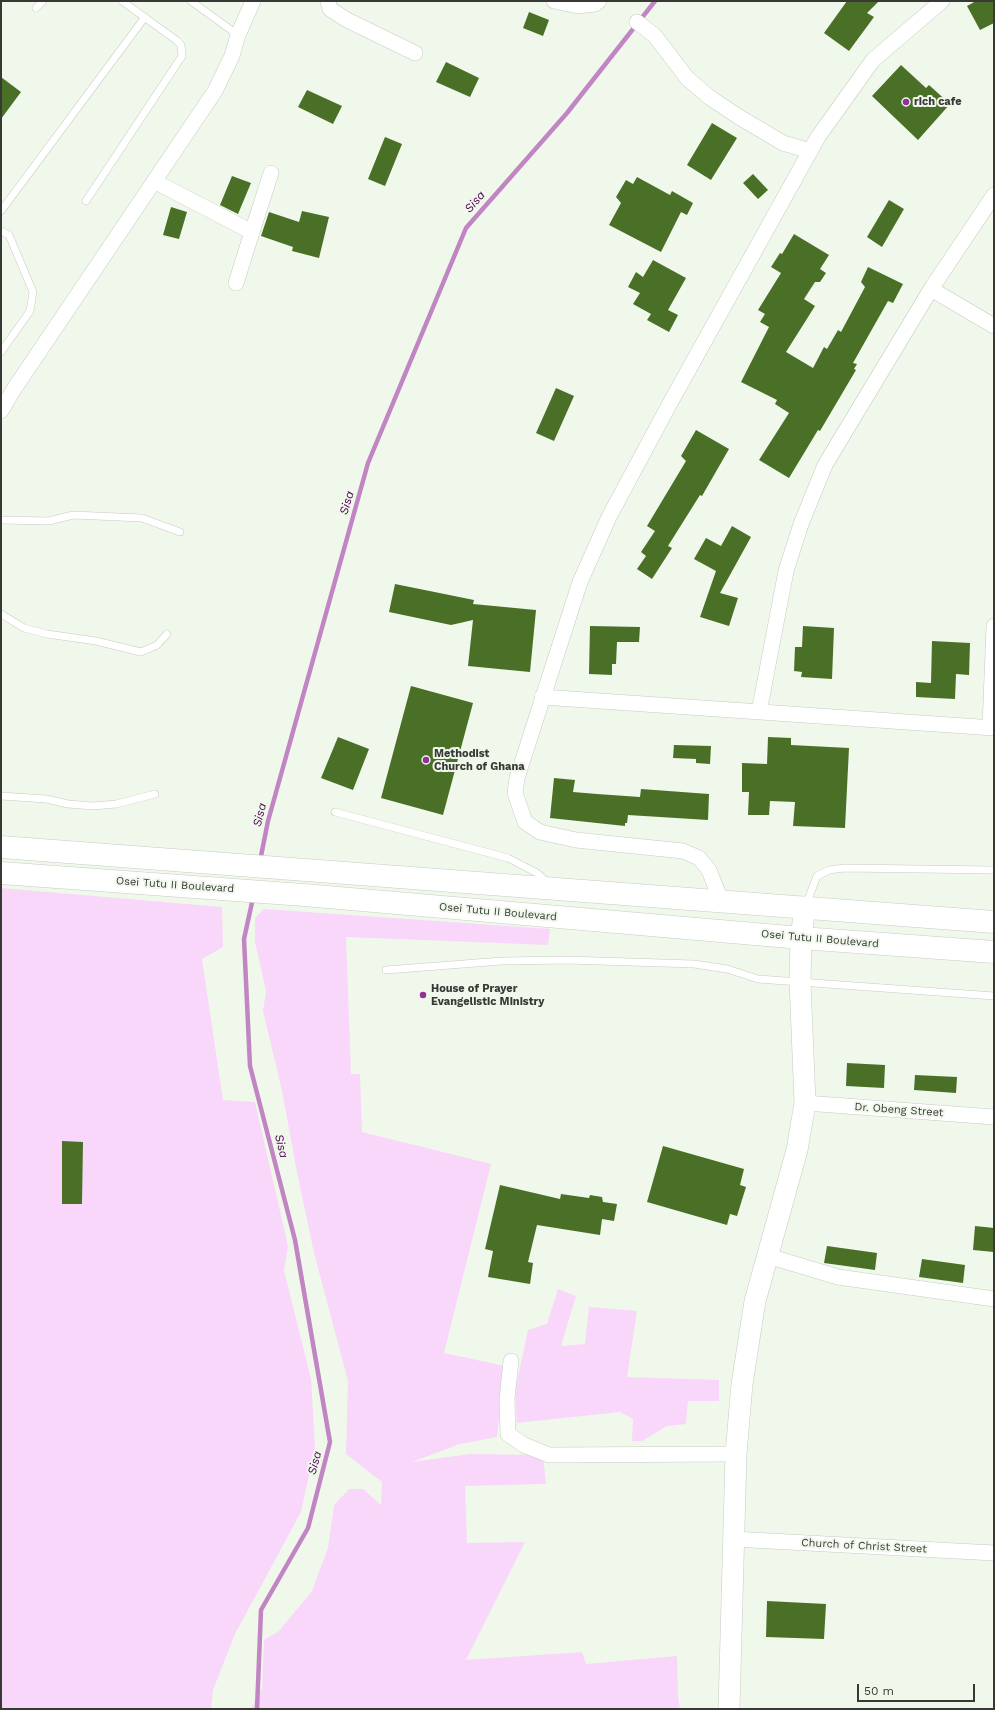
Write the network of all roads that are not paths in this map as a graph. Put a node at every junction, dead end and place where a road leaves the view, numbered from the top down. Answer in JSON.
{"nodes":[{"id":1,"x":42,"y":1,"type":"edge"},
{"id":2,"x":122,"y":1,"type":"edge"},
{"id":3,"x":191,"y":1,"type":"edge"},
{"id":4,"x":252,"y":1,"type":"edge"},
{"id":5,"x":328,"y":1,"type":"edge"},
{"id":6,"x":554,"y":1,"type":"edge"},
{"id":7,"x":599,"y":1,"type":"edge"},
{"id":8,"x":942,"y":1,"type":"edge"},
{"id":9,"x":36,"y":8,"type":"dead end"},
{"id":10,"x":145,"y":18,"type":"junction"},
{"id":11,"x":637,"y":22,"type":"dead end"},
{"id":12,"x":238,"y":35,"type":"junction"},
{"id":13,"x":415,"y":53,"type":"dead end"},
{"id":14,"x":810,"y":151,"type":"junction"},
{"id":15,"x":271,"y":173,"type":"dead end"},
{"id":16,"x":154,"y":181,"type":"junction"},
{"id":17,"x":994,"y":195,"type":"edge"},
{"id":18,"x":86,"y":201,"type":"dead end"},
{"id":19,"x":1,"y":211,"type":"edge"},
{"id":20,"x":1,"y":231,"type":"edge"},
{"id":21,"x":252,"y":232,"type":"junction"},
{"id":22,"x":236,"y":284,"type":"dead end"},
{"id":23,"x":931,"y":289,"type":"junction"},
{"id":24,"x":994,"y":326,"type":"edge"},
{"id":25,"x":1,"y":352,"type":"edge"},
{"id":26,"x":1,"y":411,"type":"edge"},
{"id":27,"x":1,"y":520,"type":"edge"},
{"id":28,"x":180,"y":532,"type":"dead end"},
{"id":29,"x":1,"y":614,"type":"edge"},
{"id":30,"x":994,"y":626,"type":"edge"},
{"id":31,"x":167,"y":634,"type":"dead end"},
{"id":32,"x":542,"y":697,"type":"junction"},
{"id":33,"x":759,"y":712,"type":"junction"},
{"id":34,"x":992,"y":727,"type":"edge"},
{"id":35,"x":155,"y":794,"type":"dead end"},
{"id":36,"x":1,"y":796,"type":"edge"},
{"id":37,"x":335,"y":812,"type":"dead end"},
{"id":38,"x":1,"y":847,"type":"edge"},
{"id":39,"x":994,"y":870,"type":"edge"},
{"id":40,"x":1,"y":874,"type":"edge"},
{"id":41,"x":554,"y":888,"type":"junction"},
{"id":42,"x":721,"y":901,"type":"junction"},
{"id":43,"x":805,"y":907,"type":"junction"},
{"id":44,"x":994,"y":922,"type":"edge"},
{"id":45,"x":802,"y":938,"type":"junction"},
{"id":46,"x":994,"y":952,"type":"edge"},
{"id":47,"x":386,"y":970,"type":"dead end"},
{"id":48,"x":800,"y":981,"type":"junction"},
{"id":49,"x":994,"y":996,"type":"edge"},
{"id":50,"x":805,"y":1103,"type":"junction"},
{"id":51,"x":994,"y":1117,"type":"edge"},
{"id":52,"x":768,"y":1256,"type":"junction"},
{"id":53,"x":994,"y":1299,"type":"edge"},
{"id":54,"x":511,"y":1361,"type":"dead end"},
{"id":55,"x":736,"y":1454,"type":"junction"},
{"id":56,"x":733,"y":1539,"type":"junction"},
{"id":57,"x":994,"y":1553,"type":"edge"},
{"id":58,"x":729,"y":1709,"type":"edge"}],
"edges":[{"from":1,"to":9,"type":"lane"},
{"from":2,"to":10,"type":"lane"},
{"from":3,"to":12,"type":"lane"},
{"from":4,"to":12,"type":"street"},
{"from":5,"to":13,"type":"street"},
{"from":6,"to":7,"type":"street"},
{"from":8,"to":14,"type":"street"},
{"from":10,"to":18,"type":"lane"},
{"from":10,"to":19,"type":"lane"},
{"from":11,"to":14,"type":"street"},
{"from":12,"to":16,"type":"street"},
{"from":14,"to":32,"type":"street"},
{"from":15,"to":21,"type":"street"},
{"from":16,"to":21,"type":"street"},
{"from":16,"to":26,"type":"street"},
{"from":17,"to":23,"type":"street"},
{"from":20,"to":25,"type":"lane"},
{"from":21,"to":22,"type":"street"},
{"from":23,"to":24,"type":"street"},
{"from":23,"to":33,"type":"street"},
{"from":27,"to":28,"type":"lane"},
{"from":29,"to":31,"type":"lane"},
{"from":30,"to":34,"type":"street"},
{"from":32,"to":33,"type":"street"},
{"from":32,"to":42,"type":"street"},
{"from":33,"to":34,"type":"street"},
{"from":35,"to":36,"type":"lane"},
{"from":37,"to":41,"type":"lane"},
{"from":38,"to":41,"type":"highway"},
{"from":39,"to":43,"type":"lane"},
{"from":40,"to":45,"type":"highway","name":"Osei Tutu II Boulevard"},
{"from":41,"to":42,"type":"highway"},
{"from":42,"to":43,"type":"highway"},
{"from":43,"to":44,"type":"highway"},
{"from":43,"to":45,"type":"street"},
{"from":45,"to":46,"type":"highway","name":"Osei Tutu II Boulevard"},
{"from":45,"to":48,"type":"street"},
{"from":47,"to":48,"type":"lane"},
{"from":48,"to":49,"type":"lane"},
{"from":48,"to":50,"type":"street"},
{"from":50,"to":51,"type":"street","name":"Dr. Obeng Street"},
{"from":50,"to":52,"type":"street"},
{"from":52,"to":53,"type":"street"},
{"from":52,"to":55,"type":"street"},
{"from":54,"to":55,"type":"street"},
{"from":55,"to":56,"type":"street"},
{"from":56,"to":57,"type":"street","name":"Church of Christ Street"},
{"from":56,"to":58,"type":"street"}]}
